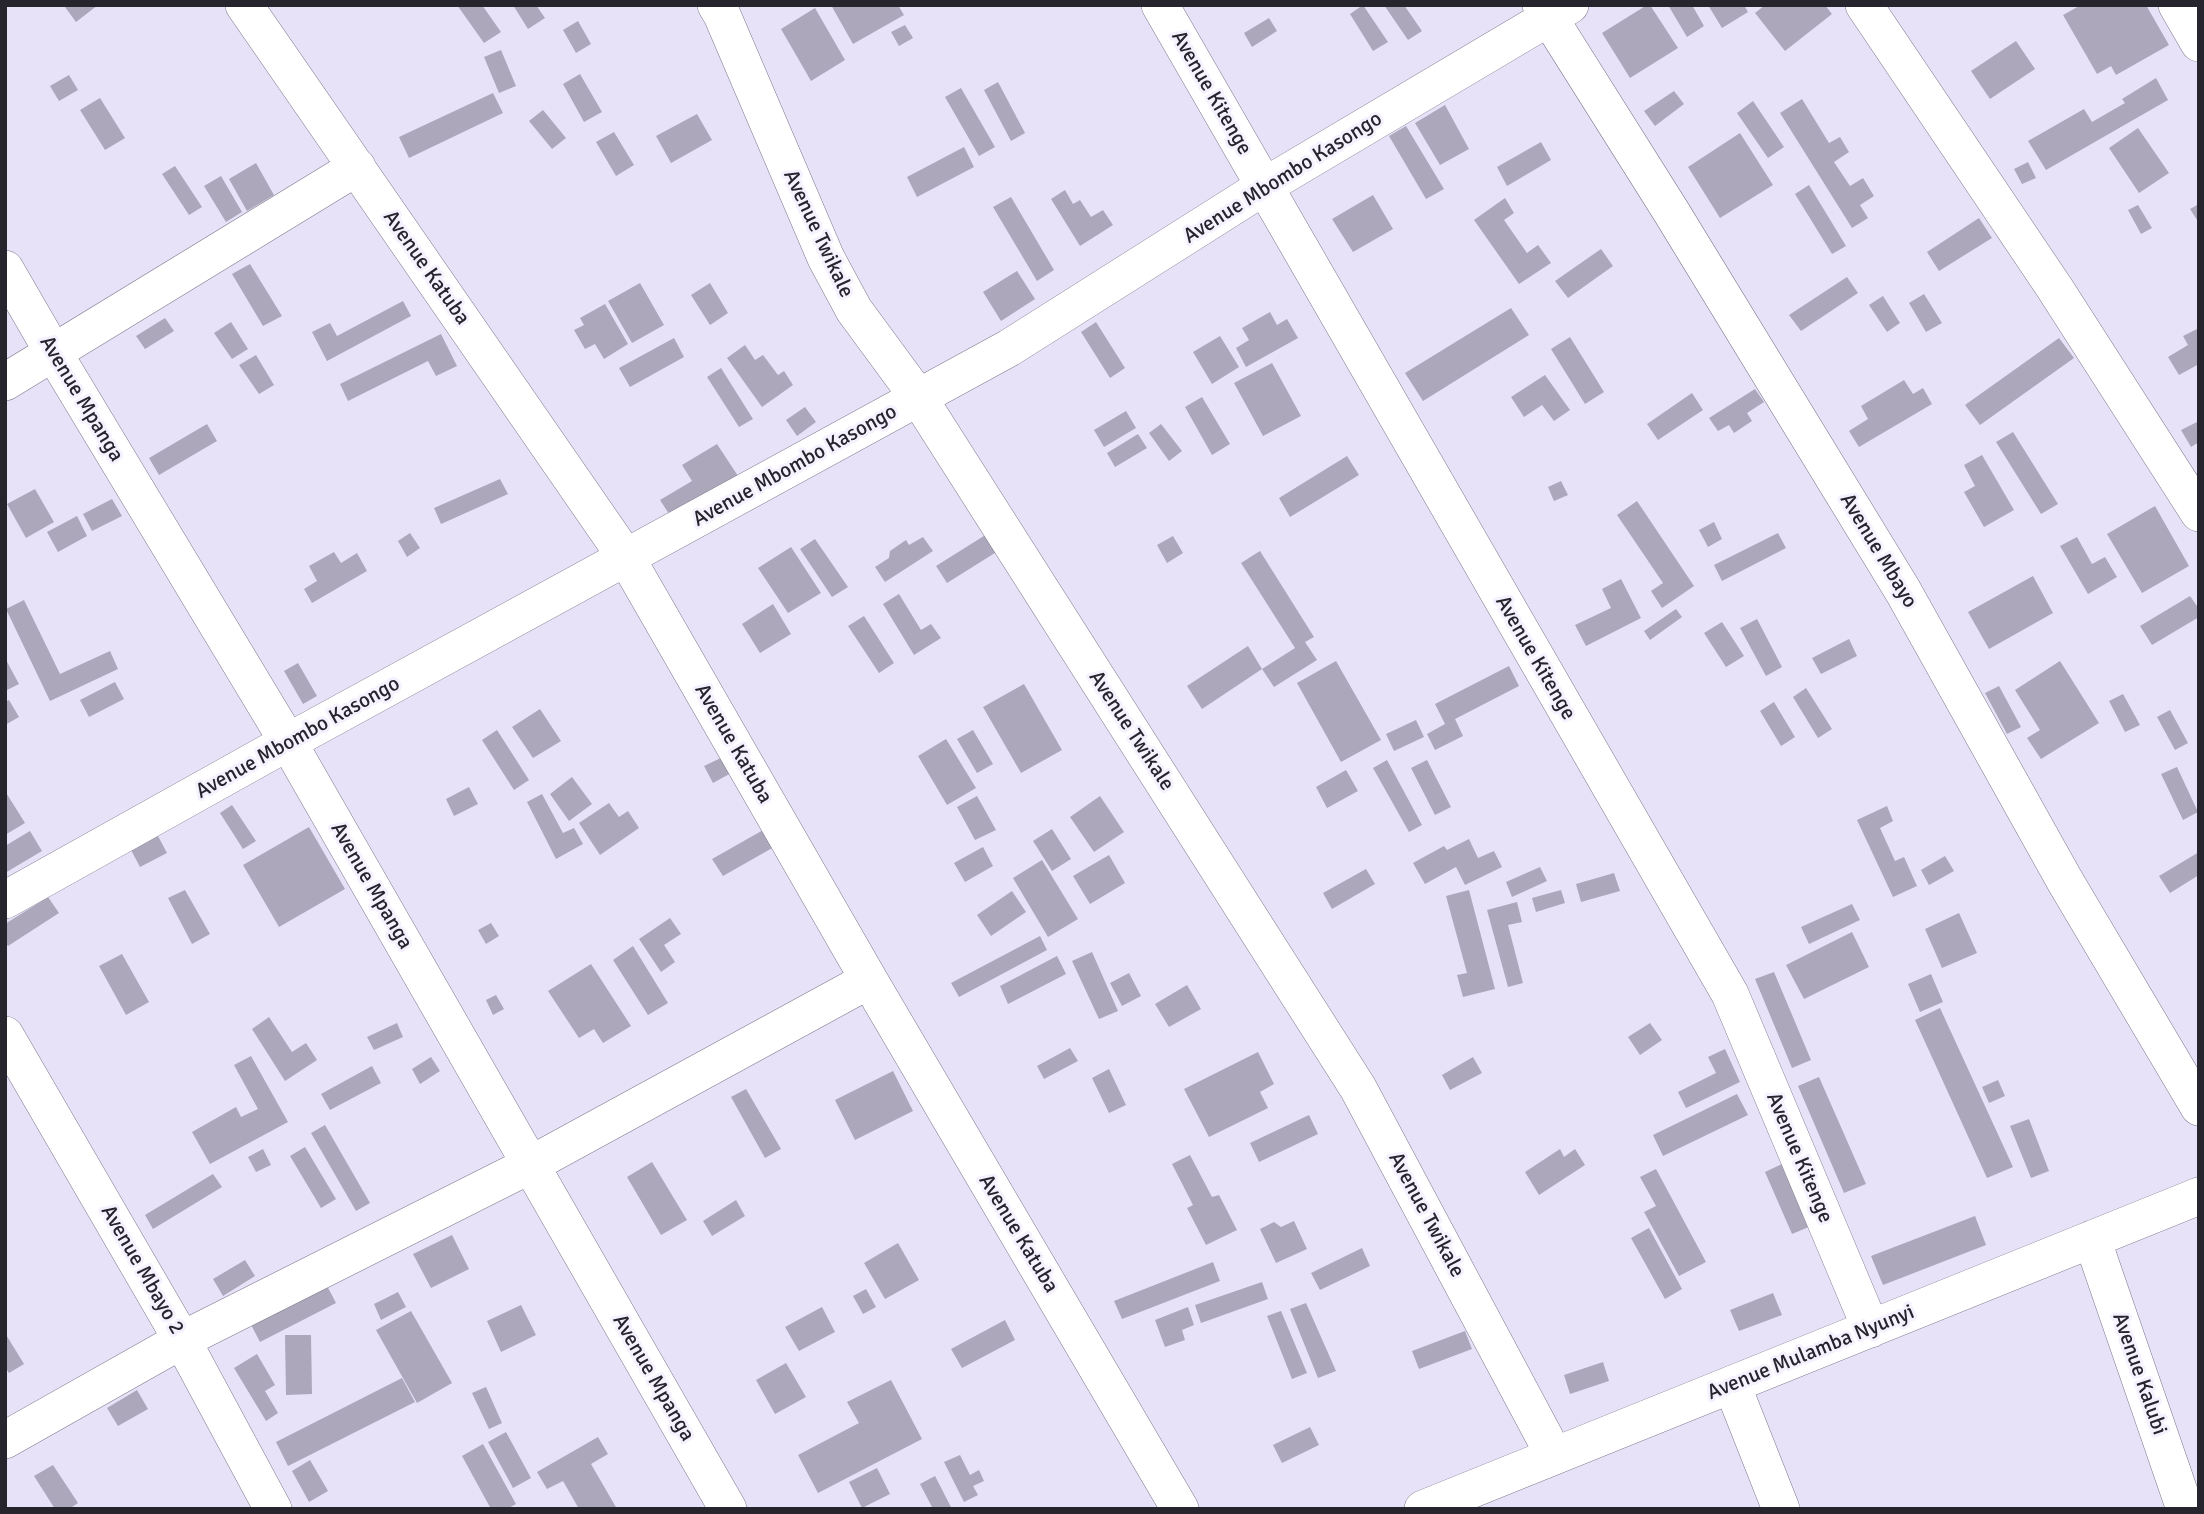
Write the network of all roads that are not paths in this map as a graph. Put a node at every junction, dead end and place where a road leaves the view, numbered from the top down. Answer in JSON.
{"nodes":[{"id":1,"x":244,"y":5,"type":"edge"},
{"id":2,"x":1160,"y":5,"type":"edge"},
{"id":3,"x":1864,"y":5,"type":"edge"},
{"id":4,"x":2177,"y":5,"type":"edge"},
{"id":5,"x":726,"y":8,"type":"edge"},
{"id":6,"x":1553,"y":10,"type":"edge"},
{"id":7,"x":2199,"y":43,"type":"edge"},
{"id":8,"x":357,"y":167,"type":"junction"},
{"id":9,"x":1265,"y":186,"type":"junction"},
{"id":10,"x":5,"y":269,"type":"edge"},
{"id":11,"x":53,"y":352,"type":"junction"},
{"id":12,"x":5,"y":382,"type":"edge"},
{"id":13,"x":918,"y":397,"type":"junction"},
{"id":14,"x":2199,"y":513,"type":"edge"},
{"id":15,"x":627,"y":559,"type":"junction"},
{"id":16,"x":288,"y":742,"type":"junction"},
{"id":17,"x":5,"y":900,"type":"edge"},
{"id":18,"x":869,"y":980,"type":"junction"},
{"id":19,"x":5,"y":1035,"type":"edge"},
{"id":20,"x":2199,"y":1107,"type":"edge"},
{"id":21,"x":530,"y":1165,"type":"junction"},
{"id":22,"x":2199,"y":1196,"type":"edge"},
{"id":23,"x":2092,"y":1239,"type":"junction"},
{"id":24,"x":1871,"y":1329,"type":"junction"},
{"id":25,"x":182,"y":1340,"type":"junction"},
{"id":26,"x":1732,"y":1385,"type":"junction"},
{"id":27,"x":5,"y":1440,"type":"edge"},
{"id":28,"x":1554,"y":1455,"type":"junction"},
{"id":29,"x":273,"y":1509,"type":"edge"},
{"id":30,"x":728,"y":1509,"type":"edge"},
{"id":31,"x":1180,"y":1509,"type":"edge"},
{"id":32,"x":1423,"y":1509,"type":"edge"},
{"id":33,"x":1781,"y":1509,"type":"edge"},
{"id":34,"x":2185,"y":1509,"type":"edge"}],
"edges":[{"from":1,"to":8,"type":"street","name":"Avenue Katuba"},
{"from":2,"to":9,"type":"street","name":"Avenue Kitenge"},
{"from":3,"to":14,"type":"street"},
{"from":4,"to":7,"type":"street"},
{"from":5,"to":13,"type":"street","name":"Avenue Twikale"},
{"from":6,"to":9,"type":"street","name":"Avenue Mbombo Kasongo"},
{"from":6,"to":20,"type":"street","name":"Avenue Mbayo"},
{"from":8,"to":11,"type":"street"},
{"from":8,"to":15,"type":"street","name":"Avenue Katuba"},
{"from":9,"to":13,"type":"street","name":"Avenue Mbombo Kasongo"},
{"from":9,"to":24,"type":"street","name":"Avenue Kitenge"},
{"from":10,"to":11,"type":"street","name":"Avenue Mpanga"},
{"from":11,"to":12,"type":"street"},
{"from":11,"to":16,"type":"street","name":"Avenue Mpanga"},
{"from":13,"to":15,"type":"street","name":"Avenue Mbombo Kasongo"},
{"from":13,"to":28,"type":"street","name":"Avenue Twikale"},
{"from":15,"to":16,"type":"street","name":"Avenue Mbombo Kasongo"},
{"from":15,"to":18,"type":"street","name":"Avenue Katuba"},
{"from":16,"to":17,"type":"street","name":"Avenue Mbombo Kasongo"},
{"from":16,"to":21,"type":"street","name":"Avenue Mpanga"},
{"from":18,"to":21,"type":"street"},
{"from":18,"to":31,"type":"street","name":"Avenue Katuba"},
{"from":19,"to":25,"type":"street","name":"Avenue Mbayo 2"},
{"from":21,"to":25,"type":"street"},
{"from":21,"to":30,"type":"street","name":"Avenue Mpanga"},
{"from":22,"to":23,"type":"street","name":"Avenue Mulamba Nyunyi"},
{"from":23,"to":24,"type":"street","name":"Avenue Mulamba Nyunyi"},
{"from":23,"to":34,"type":"street","name":"Avenue Kalubi"},
{"from":24,"to":26,"type":"street","name":"Avenue Mulamba Nyunyi"},
{"from":25,"to":27,"type":"street"},
{"from":25,"to":29,"type":"street","name":"Avenue Mbayo 2"},
{"from":26,"to":28,"type":"street","name":"Avenue Mulamba Nyunyi"},
{"from":26,"to":33,"type":"street"},
{"from":28,"to":32,"type":"street","name":"Avenue Mulamba Nyunyi"}]}
